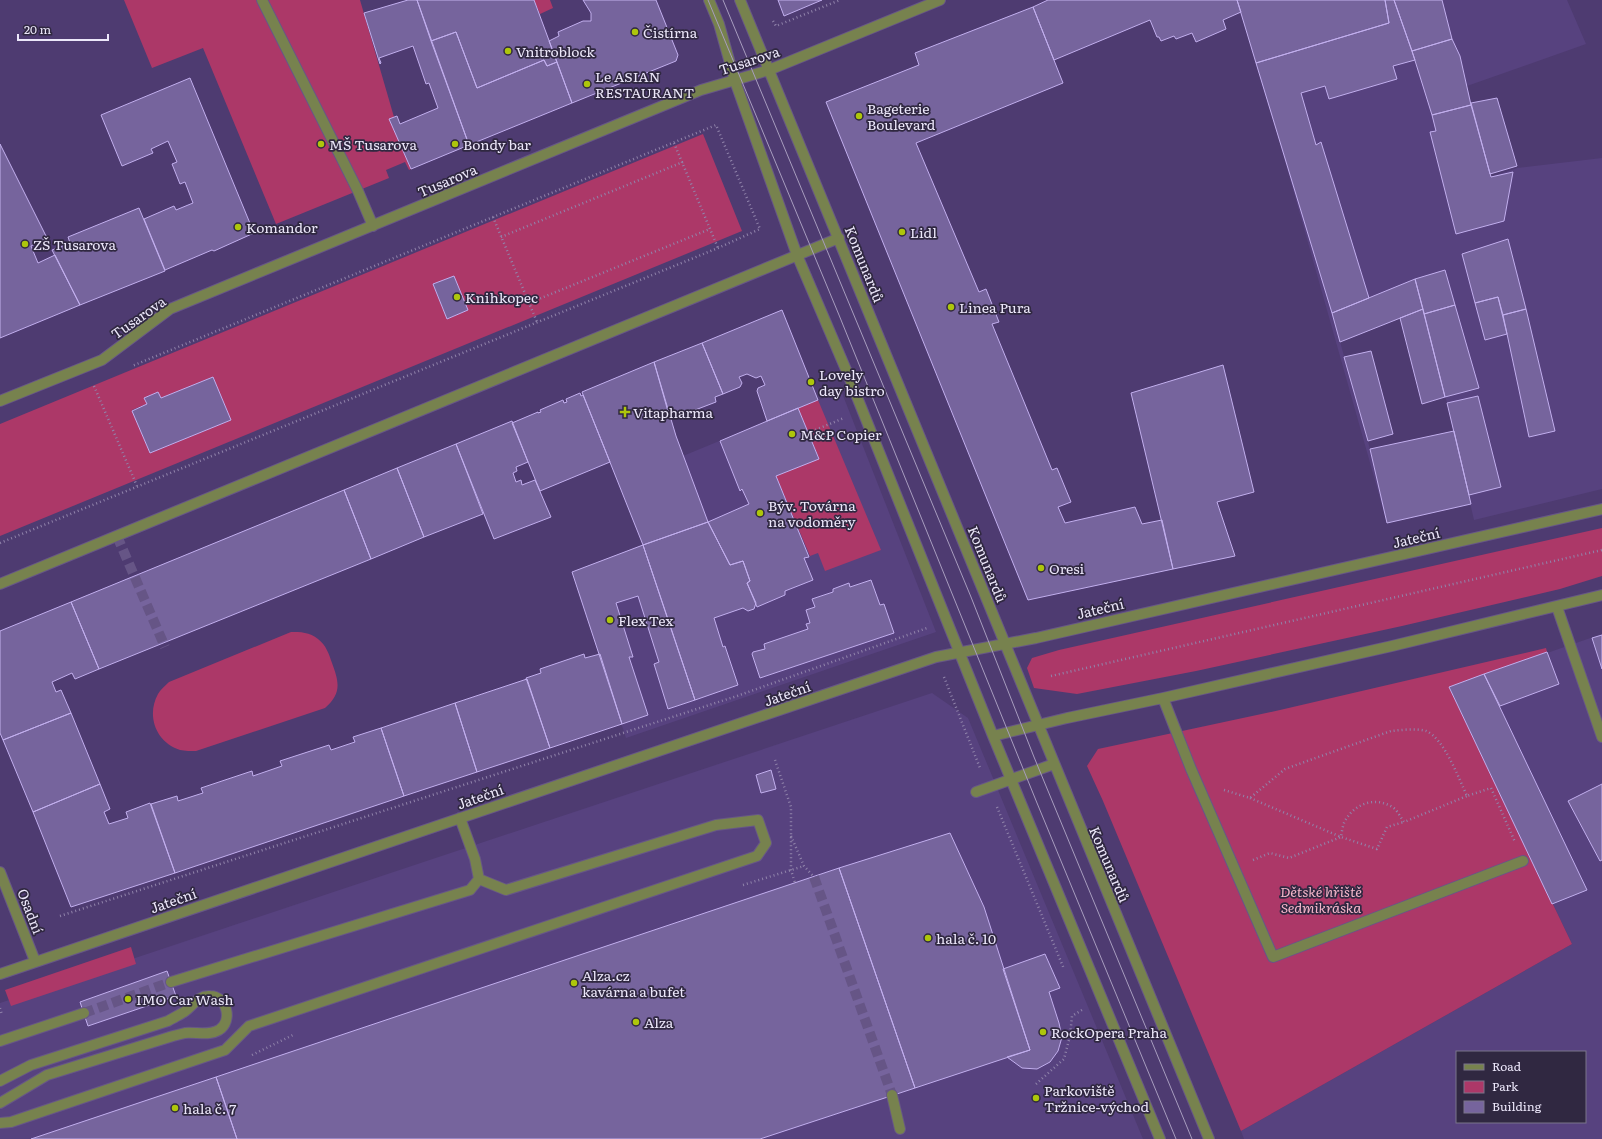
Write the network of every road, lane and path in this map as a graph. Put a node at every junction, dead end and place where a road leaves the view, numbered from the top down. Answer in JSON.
{"nodes":[{"id":1,"x":262,"y":0,"type":"edge"},
{"id":2,"x":709,"y":0,"type":"edge"},
{"id":3,"x":740,"y":0,"type":"edge"},
{"id":4,"x":840,"y":0,"type":"edge"},
{"id":5,"x":940,"y":0,"type":"edge"},
{"id":6,"x":772,"y":19,"type":"dead end"},
{"id":7,"x":769,"y":70,"type":"junction"},
{"id":8,"x":735,"y":81,"type":"junction"},
{"id":9,"x":674,"y":142,"type":"junction"},
{"id":10,"x":683,"y":162,"type":"junction"},
{"id":11,"x":493,"y":217,"type":"junction"},
{"id":12,"x":373,"y":226,"type":"junction"},
{"id":13,"x":710,"y":229,"type":"junction"},
{"id":14,"x":502,"y":237,"type":"junction"},
{"id":15,"x":839,"y":238,"type":"junction"},
{"id":16,"x":718,"y":248,"type":"junction"},
{"id":17,"x":797,"y":255,"type":"junction"},
{"id":18,"x":529,"y":303,"type":"junction"},
{"id":19,"x":537,"y":322,"type":"junction"},
{"id":20,"x":126,"y":368,"type":"dead end"},
{"id":21,"x":93,"y":382,"type":"dead end"},
{"id":22,"x":0,"y":401,"type":"edge"},
{"id":23,"x":846,"y":417,"type":"dead end"},
{"id":24,"x":808,"y":433,"type":"dead end"},
{"id":25,"x":137,"y":487,"type":"junction"},
{"id":26,"x":1602,"y":509,"type":"edge"},
{"id":27,"x":0,"y":543,"type":"edge"},
{"id":28,"x":1602,"y":550,"type":"edge"},
{"id":29,"x":0,"y":584,"type":"edge"},
{"id":30,"x":1602,"y":595,"type":"edge"},
{"id":31,"x":1558,"y":607,"type":"junction"},
{"id":32,"x":925,"y":623,"type":"dead end"},
{"id":33,"x":1005,"y":644,"type":"junction"},
{"id":34,"x":960,"y":653,"type":"junction"},
{"id":35,"x":1051,"y":676,"type":"dead end"},
{"id":36,"x":944,"y":677,"type":"dead end"},
{"id":37,"x":1163,"y":698,"type":"junction"},
{"id":38,"x":1039,"y":725,"type":"junction"},
{"id":39,"x":993,"y":736,"type":"junction"},
{"id":40,"x":1602,"y":737,"type":"edge"},
{"id":41,"x":775,"y":760,"type":"dead end"},
{"id":42,"x":1054,"y":764,"type":"junction"},
{"id":43,"x":1012,"y":779,"type":"junction"},
{"id":44,"x":1196,"y":783,"type":"junction"},
{"id":45,"x":989,"y":788,"type":"junction"},
{"id":46,"x":976,"y":792,"type":"dead end"},
{"id":47,"x":1467,"y":796,"type":"junction"},
{"id":48,"x":1250,"y":798,"type":"junction"},
{"id":49,"x":460,"y":818,"type":"junction"},
{"id":50,"x":1404,"y":822,"type":"junction"},
{"id":51,"x":790,"y":834,"type":"junction"},
{"id":52,"x":1341,"y":837,"type":"junction"},
{"id":53,"x":1523,"y":861,"type":"joint"},
{"id":54,"x":1234,"y":868,"type":"junction"},
{"id":55,"x":0,"y":872,"type":"edge"},
{"id":56,"x":814,"y":877,"type":"tunnel mouth"},
{"id":57,"x":479,"y":879,"type":"junction"},
{"id":58,"x":794,"y":883,"type":"dead end"},
{"id":59,"x":60,"y":916,"type":"dead end"},
{"id":60,"x":35,"y":962,"type":"junction"},
{"id":61,"x":0,"y":974,"type":"edge"},
{"id":62,"x":1067,"y":975,"type":"dead end"},
{"id":63,"x":171,"y":982,"type":"tunnel mouth"},
{"id":64,"x":1079,"y":1003,"type":"dead end"},
{"id":65,"x":0,"y":1008,"type":"edge"},
{"id":66,"x":1082,"y":1010,"type":"junction"},
{"id":67,"x":84,"y":1013,"type":"tunnel mouth"},
{"id":68,"x":2,"y":1015,"type":"dead end"},
{"id":69,"x":1085,"y":1018,"type":"dead end"},
{"id":70,"x":0,"y":1041,"type":"edge"},
{"id":71,"x":0,"y":1081,"type":"edge"},
{"id":72,"x":1036,"y":1084,"type":"dead end"},
{"id":73,"x":892,"y":1095,"type":"tunnel mouth"},
{"id":74,"x":0,"y":1103,"type":"edge"},
{"id":75,"x":0,"y":1123,"type":"edge"},
{"id":76,"x":900,"y":1129,"type":"dead end"},
{"id":77,"x":1160,"y":1139,"type":"edge"},
{"id":78,"x":1209,"y":1139,"type":"edge"}],
"edges":[{"from":1,"to":12,"type":"street"},
{"from":2,"to":8,"type":"street"},
{"from":3,"to":7,"type":"street","name":"Komunardů"},
{"from":4,"to":6,"type":"path"},
{"from":5,"to":7,"type":"street","name":"Tusarova"},
{"from":7,"to":8,"type":"street","name":"Tusarova"},
{"from":7,"to":15,"type":"street","name":"Komunardů"},
{"from":8,"to":12,"type":"street","name":"Tusarova"},
{"from":8,"to":17,"type":"street"},
{"from":9,"to":10,"type":"path"},
{"from":9,"to":11,"type":"path"},
{"from":9,"to":16,"type":"path"},
{"from":10,"to":13,"type":"path"},
{"from":10,"to":14,"type":"path"},
{"from":11,"to":14,"type":"path"},
{"from":11,"to":20,"type":"path"},
{"from":12,"to":22,"type":"street","name":"Tusarova"},
{"from":13,"to":16,"type":"path"},
{"from":13,"to":18,"type":"path"},
{"from":14,"to":18,"type":"path"},
{"from":15,"to":17,"type":"street"},
{"from":15,"to":33,"type":"street","name":"Komunardů"},
{"from":16,"to":19,"type":"path"},
{"from":17,"to":29,"type":"street"},
{"from":17,"to":34,"type":"street"},
{"from":18,"to":19,"type":"path"},
{"from":19,"to":25,"type":"path"},
{"from":21,"to":25,"type":"path"},
{"from":23,"to":24,"type":"path"},
{"from":25,"to":27,"type":"path"},
{"from":26,"to":33,"type":"street","name":"Jateční"},
{"from":28,"to":35,"type":"path"},
{"from":30,"to":31,"type":"street"},
{"from":31,"to":37,"type":"street"},
{"from":31,"to":40,"type":"street"},
{"from":32,"to":59,"type":"path"},
{"from":33,"to":34,"type":"street","name":"Jateční"},
{"from":33,"to":38,"type":"street","name":"Komunardů"},
{"from":34,"to":39,"type":"street"},
{"from":34,"to":49,"type":"street","name":"Jateční"},
{"from":36,"to":45,"type":"path"},
{"from":37,"to":38,"type":"street"},
{"from":37,"to":44,"type":"street"},
{"from":38,"to":39,"type":"street"},
{"from":38,"to":42,"type":"street","name":"Komunardů"},
{"from":39,"to":43,"type":"street"},
{"from":41,"to":51,"type":"path"},
{"from":42,"to":43,"type":"street"},
{"from":42,"to":78,"type":"street","name":"Komunardů"},
{"from":43,"to":45,"type":"street"},
{"from":43,"to":77,"type":"street"},
{"from":44,"to":48,"type":"path"},
{"from":44,"to":54,"type":"street"},
{"from":45,"to":46,"type":"street"},
{"from":45,"to":62,"type":"path"},
{"from":47,"to":48,"type":"path"},
{"from":47,"to":50,"type":"path"},
{"from":47,"to":53,"type":"path"},
{"from":48,"to":52,"type":"path"},
{"from":49,"to":57,"type":"street"},
{"from":49,"to":60,"type":"street","name":"Jateční"},
{"from":50,"to":52,"type":"path"},
{"from":50,"to":52,"type":"path"},
{"from":51,"to":56,"type":"path"},
{"from":51,"to":58,"type":"path"},
{"from":52,"to":54,"type":"path"},
{"from":53,"to":54,"type":"street"},
{"from":55,"to":60,"type":"street","name":"Osadní"},
{"from":57,"to":63,"type":"street"},
{"from":57,"to":75,"type":"street"},
{"from":60,"to":61,"type":"street","name":"Jateční"},
{"from":64,"to":66,"type":"path"},
{"from":65,"to":68,"type":"path"},
{"from":66,"to":69,"type":"path"},
{"from":66,"to":72,"type":"path"},
{"from":67,"to":70,"type":"street"},
{"from":71,"to":74,"type":"street"},
{"from":73,"to":76,"type":"street"}]}
